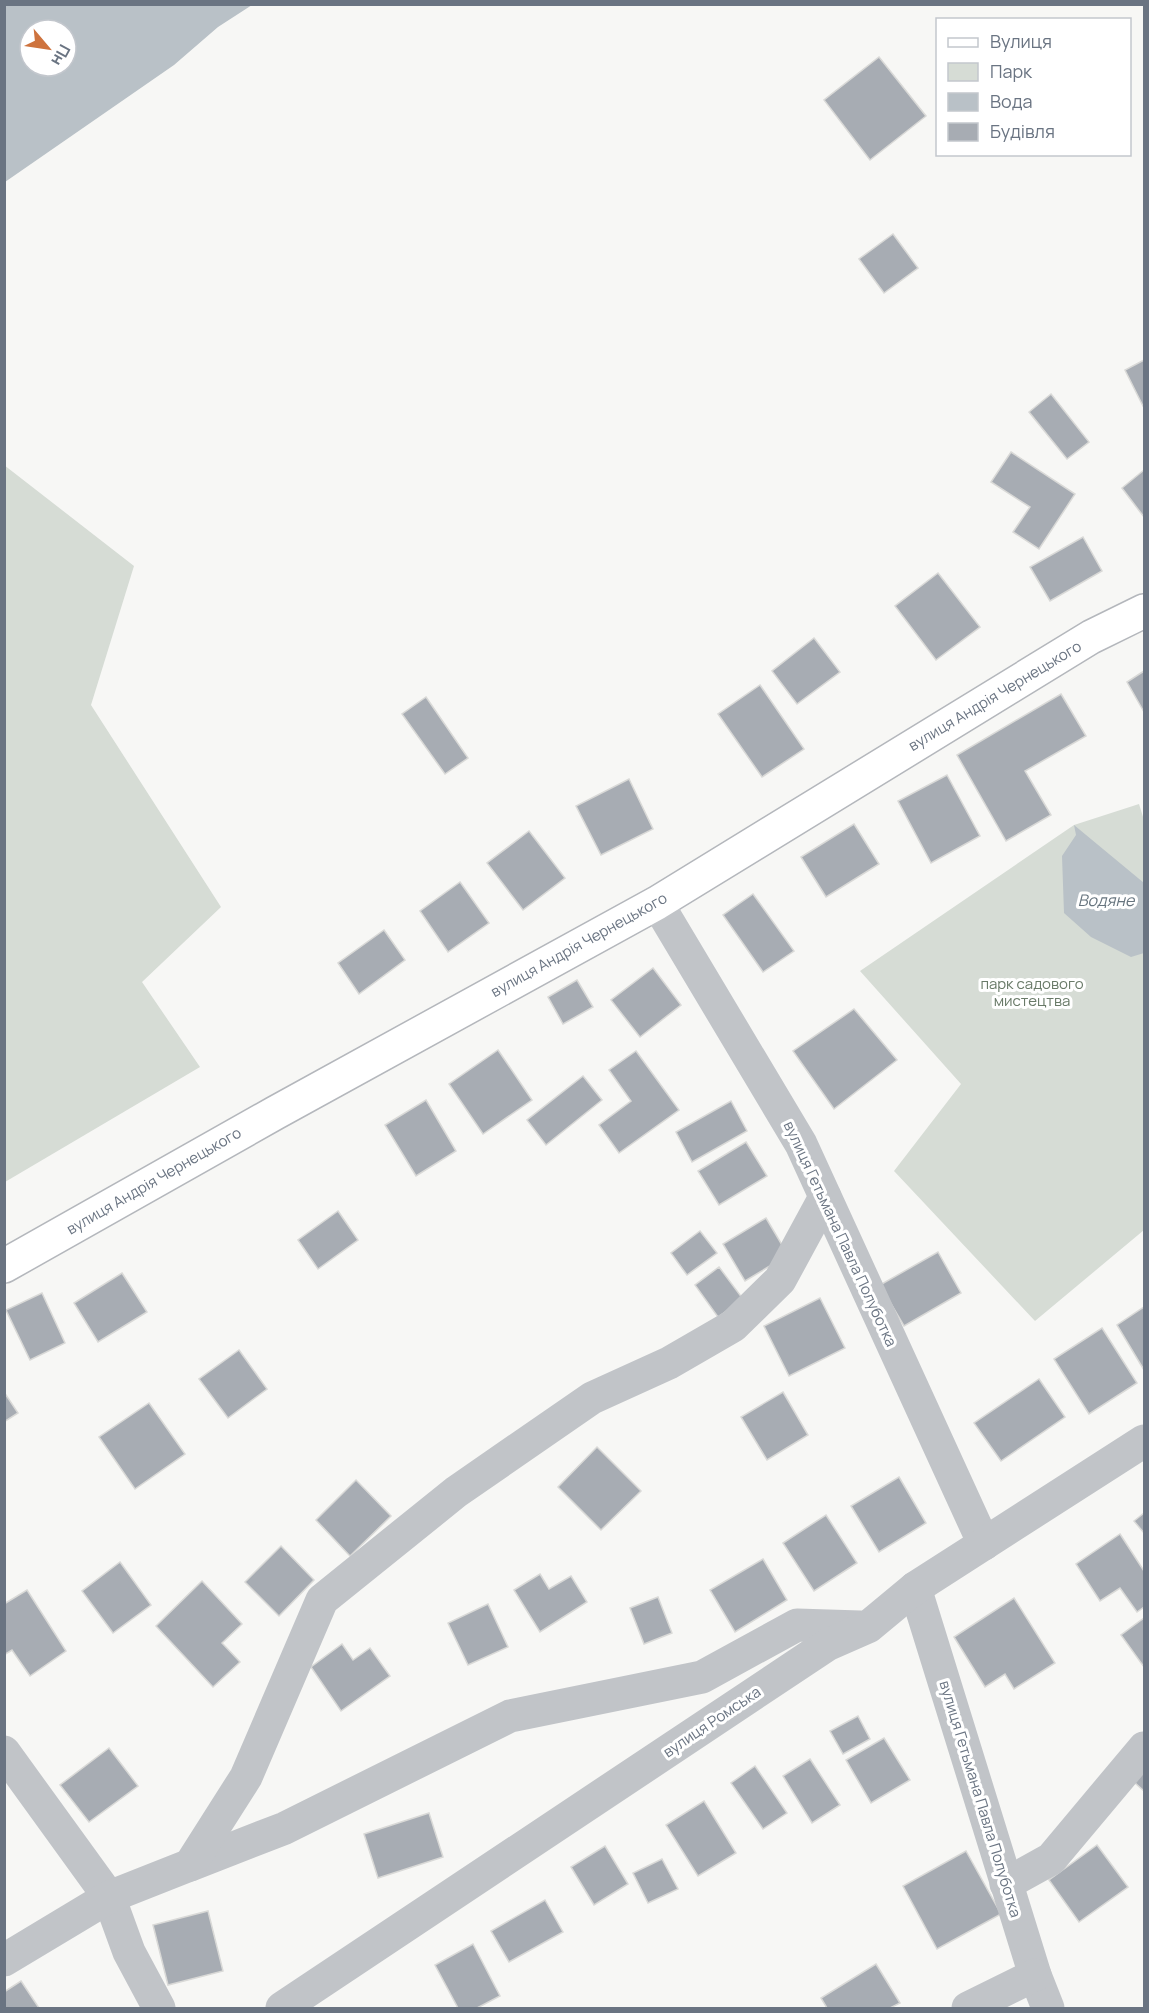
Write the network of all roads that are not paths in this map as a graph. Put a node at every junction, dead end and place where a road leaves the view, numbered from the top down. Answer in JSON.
{"nodes":[{"id":1,"x":1144,"y":611,"type":"edge"},
{"id":2,"x":657,"y":903,"type":"junction"},
{"id":3,"x":825,"y":1197,"type":"junction"},
{"id":4,"x":4,"y":1266,"type":"edge"},
{"id":5,"x":1144,"y":1441,"type":"edge"},
{"id":6,"x":984,"y":1545,"type":"junction"},
{"id":7,"x":915,"y":1588,"type":"junction"},
{"id":8,"x":868,"y":1627,"type":"junction"},
{"id":9,"x":1144,"y":1748,"type":"edge"},
{"id":10,"x":4,"y":1752,"type":"edge"},
{"id":11,"x":190,"y":1865,"type":"junction"},
{"id":12,"x":1006,"y":1884,"type":"junction"},
{"id":13,"x":109,"y":1897,"type":"junction"},
{"id":14,"x":4,"y":1960,"type":"edge"},
{"id":15,"x":1035,"y":1976,"type":"junction"},
{"id":16,"x":159,"y":2008,"type":"edge"},
{"id":17,"x":282,"y":2008,"type":"edge"},
{"id":18,"x":968,"y":2008,"type":"edge"},
{"id":19,"x":1048,"y":2008,"type":"edge"}],
"edges":[{"from":1,"to":2,"type":"street","name":"вулиця Андрія Чернецького"},
{"from":2,"to":3,"type":"street","name":"вулиця Гетьмана Павла Полуботка"},
{"from":2,"to":4,"type":"street","name":"вулиця Андрія Чернецького"},
{"from":3,"to":6,"type":"street","name":"вулиця Гетьмана Павла Полуботка"},
{"from":3,"to":11,"type":"street"},
{"from":5,"to":6,"type":"street","name":"вулиця Ромська"},
{"from":6,"to":7,"type":"street","name":"вулиця Ромська"},
{"from":7,"to":8,"type":"street","name":"вулиця Ромська"},
{"from":7,"to":12,"type":"street","name":"вулиця Гетьмана Павла Полуботка"},
{"from":8,"to":11,"type":"street"},
{"from":8,"to":17,"type":"street","name":"вулиця Ромська"},
{"from":9,"to":12,"type":"street"},
{"from":10,"to":13,"type":"street"},
{"from":11,"to":13,"type":"street"},
{"from":12,"to":15,"type":"street","name":"вулиця Гетьмана Павла Полуботка"},
{"from":13,"to":14,"type":"street"},
{"from":13,"to":16,"type":"street"},
{"from":15,"to":18,"type":"street"},
{"from":15,"to":19,"type":"street","name":"вулиця Гетьмана Павла Полуботка"}]}
